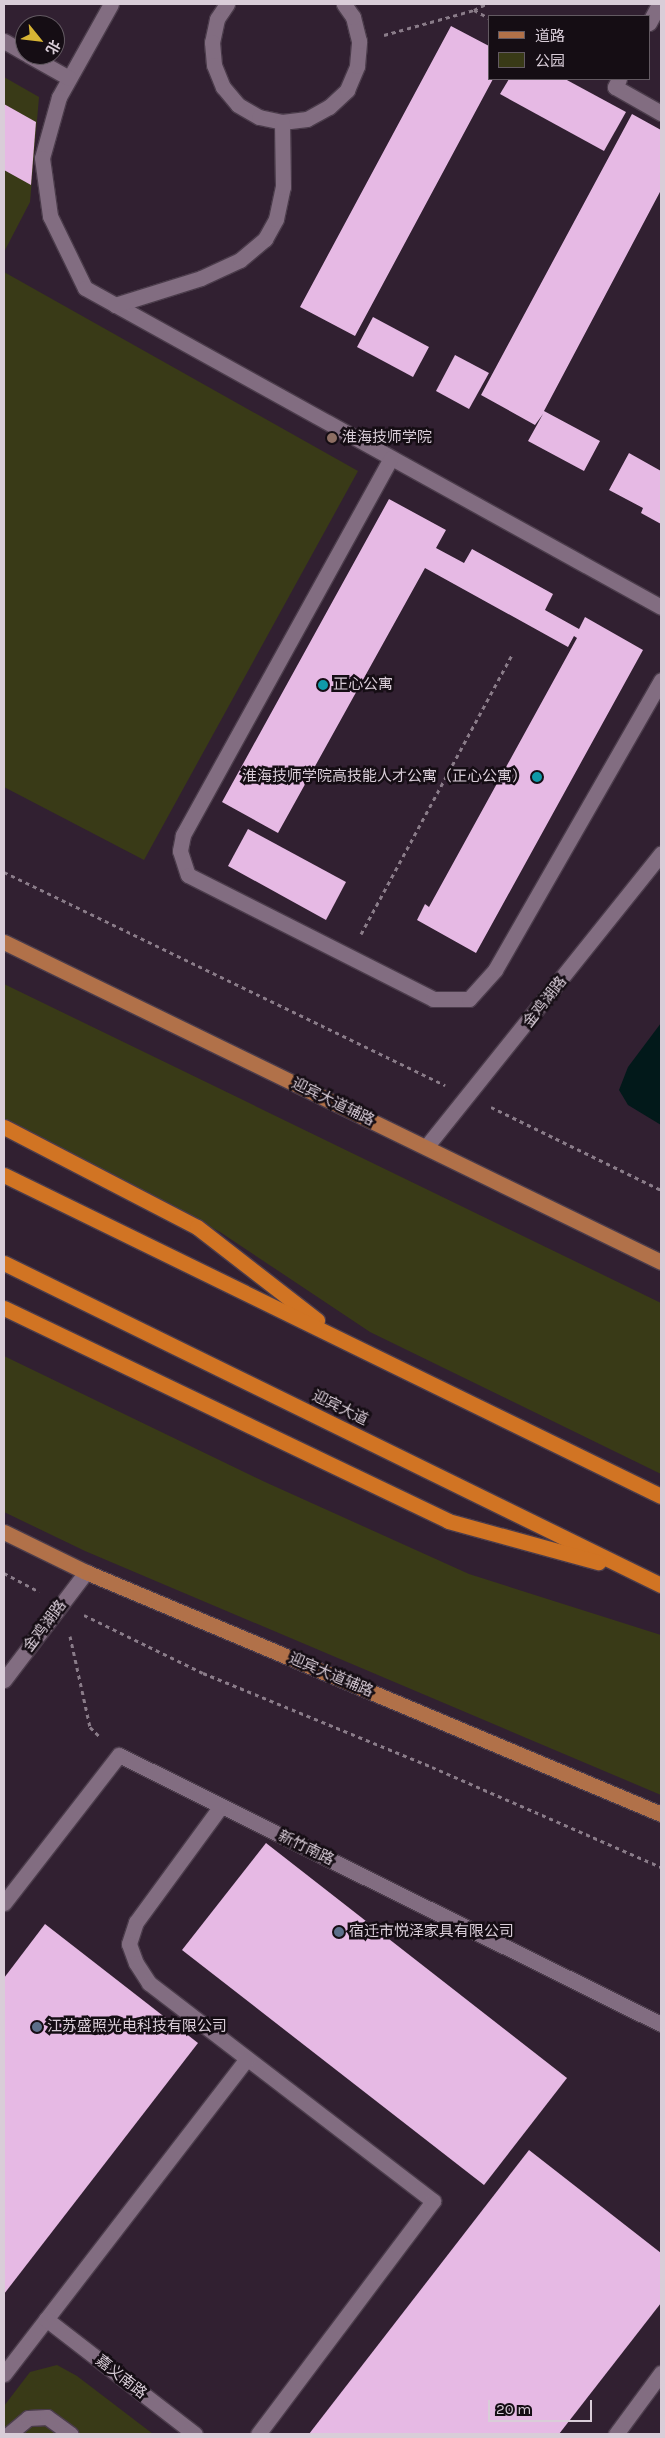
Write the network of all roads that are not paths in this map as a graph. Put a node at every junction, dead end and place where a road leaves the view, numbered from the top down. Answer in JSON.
{"nodes":[{"id":1,"x":111,"y":4,"type":"edge"},
{"id":2,"x":227,"y":4,"type":"edge"},
{"id":3,"x":344,"y":4,"type":"edge"},
{"id":4,"x":659,"y":4,"type":"edge"},
{"id":5,"x":650,"y":21,"type":"edge"},
{"id":6,"x":4,"y":41,"type":"edge"},
{"id":7,"x":15,"y":47,"type":"edge"},
{"id":8,"x":46,"y":65,"type":"edge"},
{"id":9,"x":70,"y":78,"type":"junction"},
{"id":10,"x":618,"y":80,"type":"edge"},
{"id":11,"x":661,"y":113,"type":"edge"},
{"id":12,"x":282,"y":122,"type":"junction"},
{"id":13,"x":115,"y":305,"type":"junction"},
{"id":14,"x":391,"y":458,"type":"junction"},
{"id":15,"x":661,"y":607,"type":"edge"},
{"id":16,"x":661,"y":680,"type":"edge"},
{"id":17,"x":661,"y":854,"type":"edge"},
{"id":18,"x":4,"y":942,"type":"edge"},
{"id":19,"x":4,"y":1127,"type":"edge"},
{"id":20,"x":426,"y":1147,"type":"junction"},
{"id":21,"x":4,"y":1175,"type":"edge"},
{"id":22,"x":661,"y":1262,"type":"edge"},
{"id":23,"x":4,"y":1263,"type":"edge"},
{"id":24,"x":4,"y":1308,"type":"edge"},
{"id":25,"x":342,"y":1340,"type":"junction"},
{"id":26,"x":661,"y":1496,"type":"edge"},
{"id":27,"x":4,"y":1532,"type":"edge"},
{"id":28,"x":86,"y":1572,"type":"junction"},
{"id":29,"x":635,"y":1572,"type":"junction"},
{"id":30,"x":661,"y":1585,"type":"edge"},
{"id":31,"x":4,"y":1680,"type":"edge"},
{"id":32,"x":221,"y":1806,"type":"junction"},
{"id":33,"x":661,"y":1814,"type":"edge"},
{"id":34,"x":4,"y":1903,"type":"edge"},
{"id":35,"x":661,"y":2024,"type":"edge"},
{"id":36,"x":247,"y":2059,"type":"junction"},
{"id":37,"x":46,"y":2319,"type":"junction"},
{"id":38,"x":661,"y":2373,"type":"edge"},
{"id":39,"x":4,"y":2374,"type":"edge"},
{"id":40,"x":9,"y":2434,"type":"edge"},
{"id":41,"x":70,"y":2434,"type":"edge"},
{"id":42,"x":195,"y":2434,"type":"edge"},
{"id":43,"x":258,"y":2434,"type":"edge"},
{"id":44,"x":616,"y":2434,"type":"edge"}],
"edges":[{"from":1,"to":9,"type":"street"},
{"from":2,"to":12,"type":"street"},
{"from":3,"to":12,"type":"street"},
{"from":4,"to":5,"type":"street"},
{"from":6,"to":7,"type":"street"},
{"from":8,"to":9,"type":"street"},
{"from":9,"to":13,"type":"street"},
{"from":10,"to":11,"type":"street"},
{"from":12,"to":13,"type":"street"},
{"from":13,"to":14,"type":"street"},
{"from":14,"to":15,"type":"street"},
{"from":14,"to":16,"type":"street"},
{"from":17,"to":20,"type":"street","name":"金鸡湖路"},
{"from":18,"to":20,"type":"main road","name":"迎宾大道辅路"},
{"from":19,"to":25,"type":"highway"},
{"from":20,"to":22,"type":"main road","name":"迎宾大道辅路"},
{"from":21,"to":25,"type":"highway"},
{"from":23,"to":29,"type":"highway","name":"迎宾大道"},
{"from":24,"to":29,"type":"highway"},
{"from":25,"to":26,"type":"highway"},
{"from":27,"to":28,"type":"main road","name":"迎宾大道辅路"},
{"from":28,"to":31,"type":"street","name":"金鸡湖路"},
{"from":28,"to":33,"type":"main road","name":"迎宾大道辅路"},
{"from":29,"to":30,"type":"highway","name":"迎宾大道"},
{"from":32,"to":34,"type":"street","name":"新竹南路"},
{"from":32,"to":35,"type":"street","name":"新竹南路"},
{"from":32,"to":36,"type":"street"},
{"from":36,"to":37,"type":"street"},
{"from":36,"to":43,"type":"street"},
{"from":37,"to":39,"type":"street"},
{"from":37,"to":42,"type":"street","name":"嘉义南路"},
{"from":38,"to":44,"type":"street"},
{"from":40,"to":41,"type":"street"}]}
